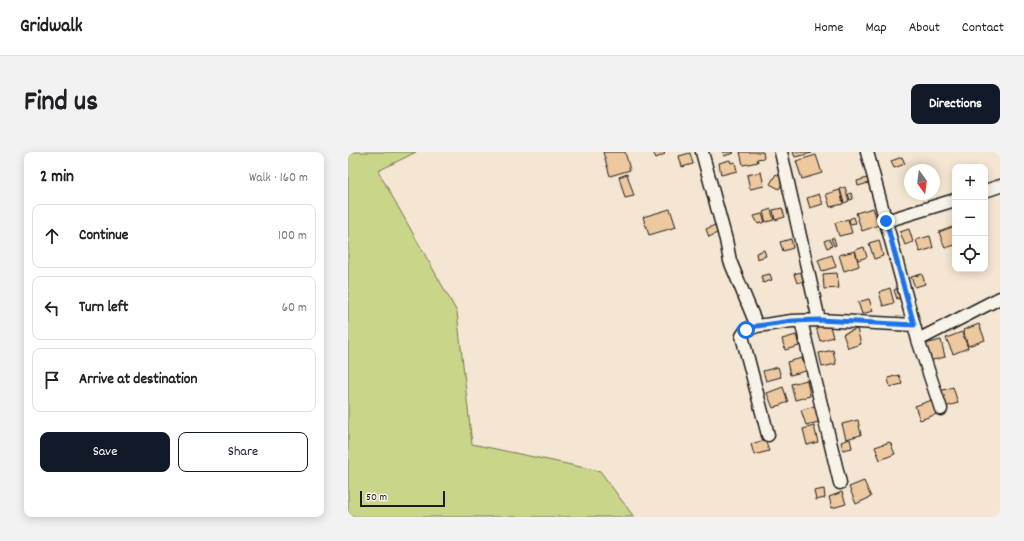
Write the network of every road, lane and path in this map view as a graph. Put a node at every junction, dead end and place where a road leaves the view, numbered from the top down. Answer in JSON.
{"nodes":[{"id":1,"x":702,"y":152,"type":"edge"},
{"id":2,"x":781,"y":152,"type":"edge"},
{"id":3,"x":867,"y":152,"type":"edge"},
{"id":4,"x":1000,"y":186,"type":"edge"},
{"id":5,"x":988,"y":190,"type":"edge"},
{"id":6,"x":952,"y":201,"type":"edge"},
{"id":7,"x":886,"y":221,"type":"junction"},
{"id":8,"x":1000,"y":298,"type":"edge"},
{"id":9,"x":819,"y":320,"type":"junction"},
{"id":10,"x":801,"y":321,"type":"junction"},
{"id":11,"x":914,"y":325,"type":"junction"},
{"id":12,"x":757,"y":326,"type":"junction"},
{"id":13,"x":918,"y":340,"type":"junction"},
{"id":14,"x":941,"y":409,"type":"dead end"},
{"id":15,"x":768,"y":435,"type":"dead end"},
{"id":16,"x":840,"y":483,"type":"dead end"}],
"edges":[{"from":1,"to":12,"type":"street"},
{"from":2,"to":9,"type":"street"},
{"from":3,"to":7,"type":"street"},
{"from":4,"to":5,"type":"street"},
{"from":6,"to":7,"type":"street"},
{"from":7,"to":11,"type":"street"},
{"from":8,"to":13,"type":"street"},
{"from":9,"to":10,"type":"street"},
{"from":9,"to":11,"type":"street"},
{"from":10,"to":12,"type":"street"},
{"from":10,"to":16,"type":"street"},
{"from":11,"to":13,"type":"street"},
{"from":12,"to":15,"type":"street"},
{"from":13,"to":14,"type":"street"}]}
